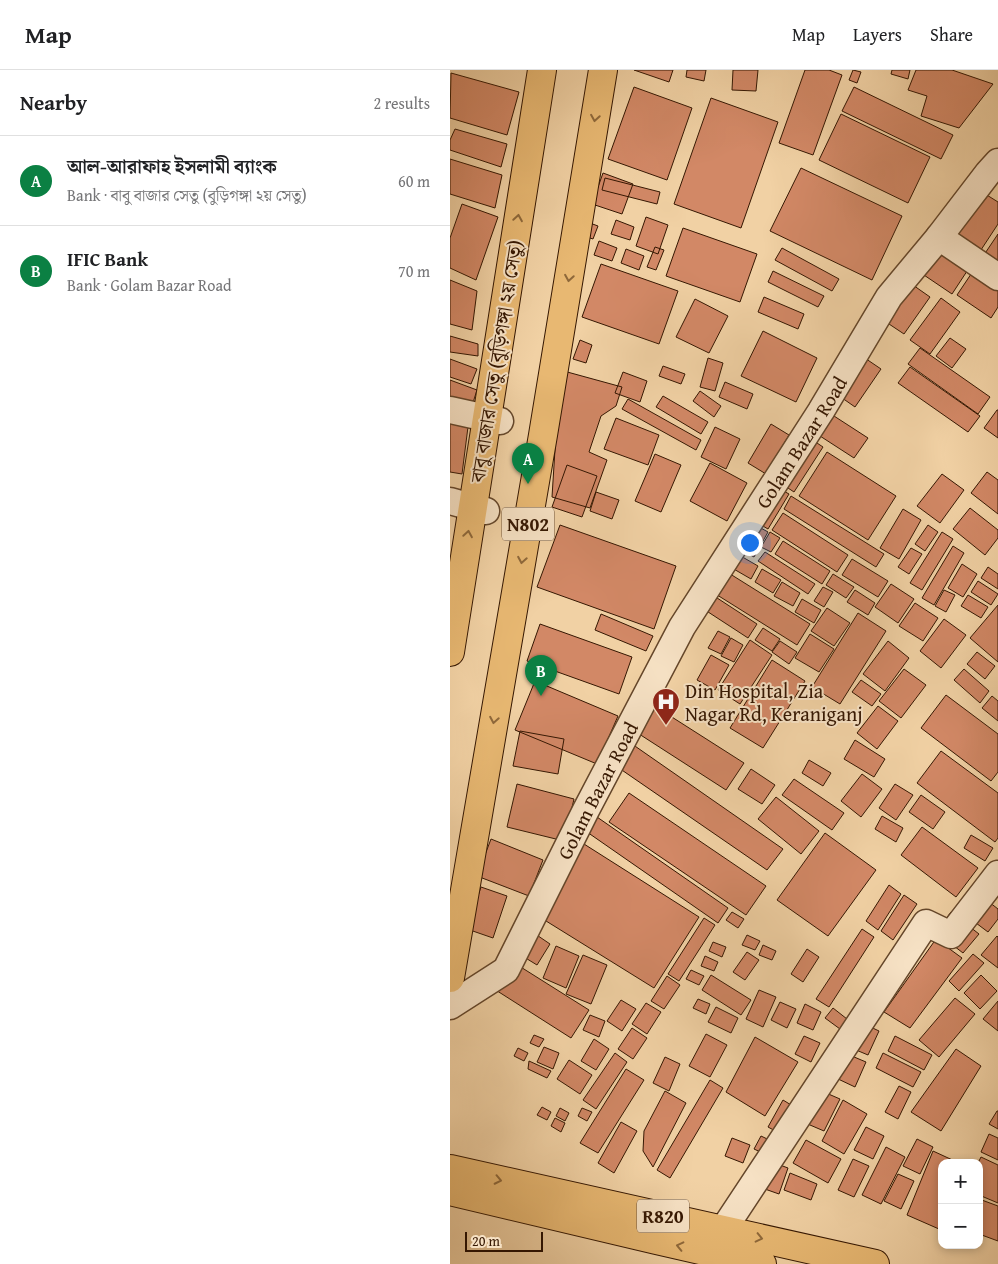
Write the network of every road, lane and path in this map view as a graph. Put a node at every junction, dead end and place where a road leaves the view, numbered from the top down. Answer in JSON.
{"nodes":[{"id":1,"x":542,"y":70,"type":"edge"},
{"id":2,"x":602,"y":70,"type":"edge"},
{"id":3,"x":998,"y":162,"type":"edge"},
{"id":4,"x":939,"y":237,"type":"junction"},
{"id":5,"x":998,"y":277,"type":"edge"},
{"id":6,"x":450,"y":410,"type":"edge"},
{"id":7,"x":500,"y":421,"type":"dead end"},
{"id":8,"x":450,"y":501,"type":"edge"},
{"id":9,"x":486,"y":511,"type":"dead end"},
{"id":10,"x":450,"y":652,"type":"edge"},
{"id":11,"x":998,"y":874,"type":"edge"},
{"id":12,"x":450,"y":978,"type":"edge"},
{"id":13,"x":450,"y":1006,"type":"edge"},
{"id":14,"x":450,"y":1169,"type":"edge"},
{"id":15,"x":450,"y":1191,"type":"edge"},
{"id":16,"x":723,"y":1230,"type":"junction"},
{"id":17,"x":762,"y":1264,"type":"edge"},
{"id":18,"x":875,"y":1264,"type":"edge"}],
"edges":[{"from":10,"to":1,"type":"main road","name":"বাবু বাজার সেতু (বুড়িগঙ্গা ২য় সেতু)","number":"N802","one_way":true},
{"from":2,"to":12,"type":"main road","number":"N802","one_way":true},
{"from":3,"to":4,"type":"street","name":"Golam Bazar Road"},
{"from":4,"to":5,"type":"street"},
{"from":4,"to":13,"type":"street","name":"Golam Bazar Road"},
{"from":6,"to":7,"type":"street"},
{"from":8,"to":9,"type":"street"},
{"from":11,"to":16,"type":"street"},
{"from":14,"to":16,"type":"main road","number":"R820","one_way":true},
{"from":17,"to":15,"type":"main road","number":"R820","one_way":true},
{"from":16,"to":18,"type":"main road","number":"R820","one_way":true}]}
